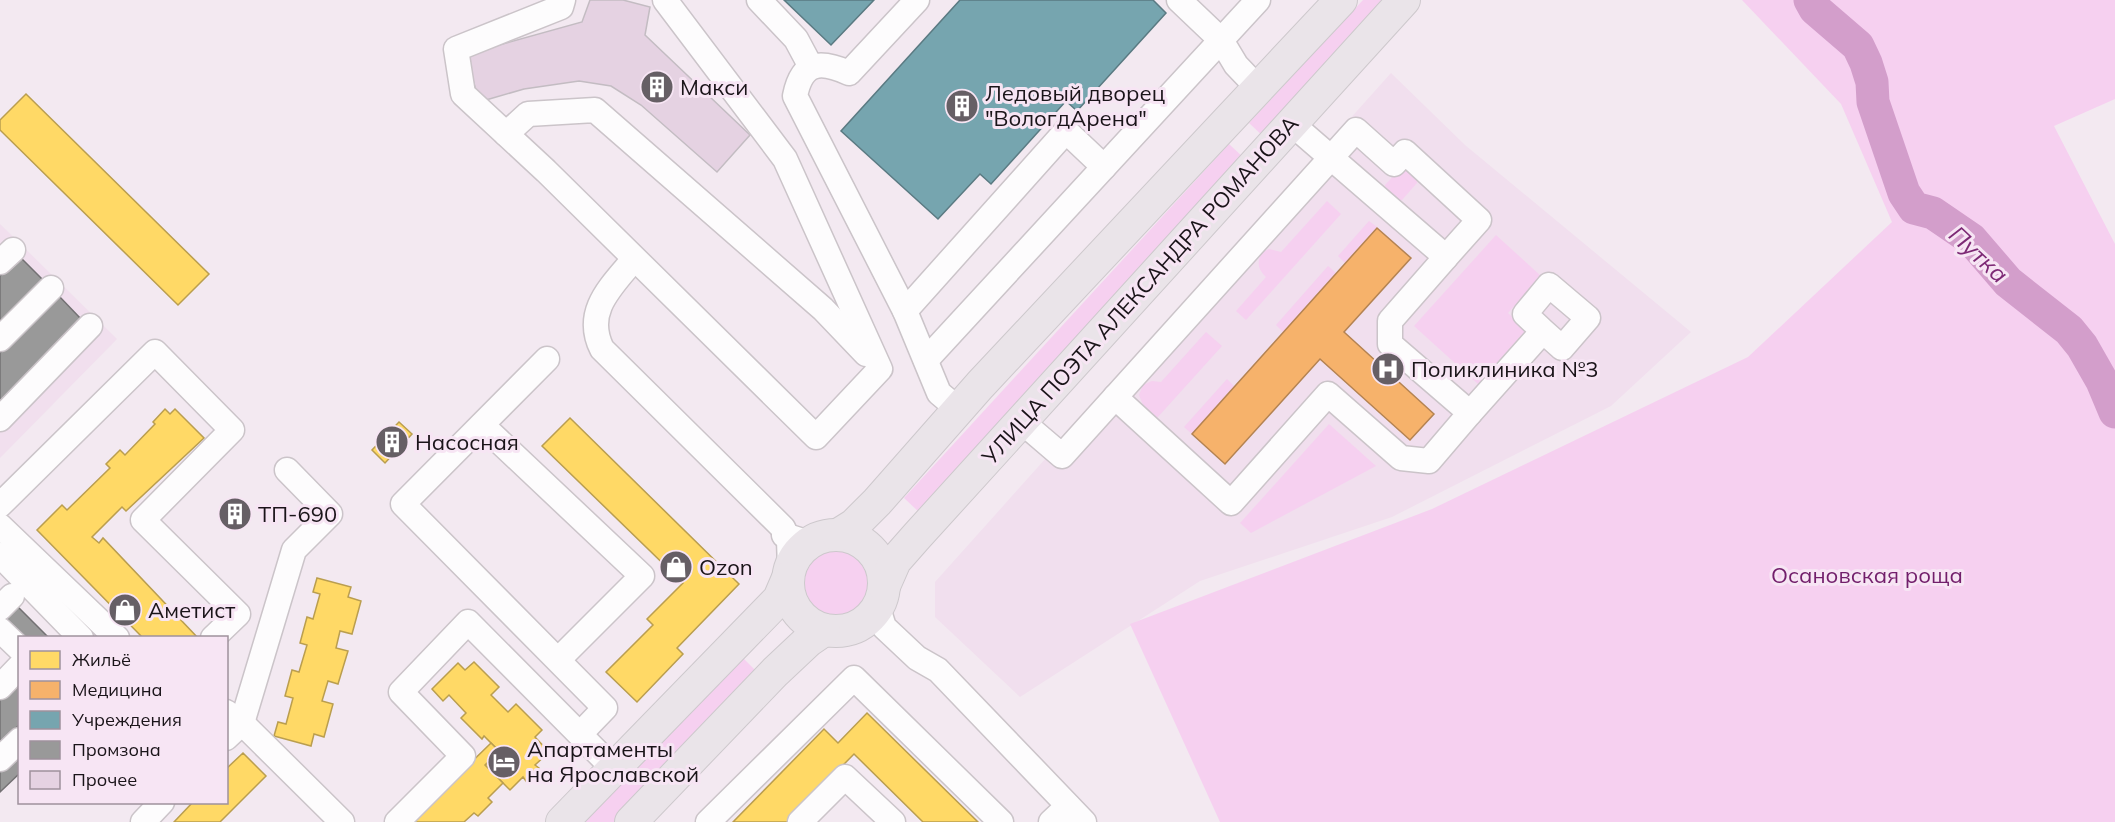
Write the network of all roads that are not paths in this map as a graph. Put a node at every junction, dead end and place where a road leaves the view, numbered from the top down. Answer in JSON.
{"nodes":[{"id":1,"x":563,"y":0,"type":"edge"},
{"id":2,"x":666,"y":0,"type":"edge"},
{"id":3,"x":759,"y":0,"type":"edge"},
{"id":4,"x":917,"y":0,"type":"edge"},
{"id":5,"x":1179,"y":0,"type":"edge"},
{"id":6,"x":1258,"y":0,"type":"edge"},
{"id":7,"x":1341,"y":0,"type":"edge"},
{"id":8,"x":1404,"y":0,"type":"edge"},
{"id":9,"x":1221,"y":40,"type":"junction"},
{"id":10,"x":811,"y":67,"type":"junction"},
{"id":11,"x":1258,"y":88,"type":"junction"},
{"id":12,"x":1292,"y":124,"type":"junction"},
{"id":13,"x":506,"y":134,"type":"junction"},
{"id":14,"x":1332,"y":157,"type":"junction"},
{"id":15,"x":1104,"y":167,"type":"junction"},
{"id":16,"x":1446,"y":257,"type":"junction"},
{"id":17,"x":634,"y":259,"type":"junction"},
{"id":18,"x":51,"y":288,"type":"dead end"},
{"id":19,"x":905,"y":311,"type":"junction"},
{"id":20,"x":90,"y":326,"type":"dead end"},
{"id":21,"x":1543,"y":331,"type":"dead end"},
{"id":22,"x":0,"y":339,"type":"edge"},
{"id":23,"x":547,"y":359,"type":"dead end"},
{"id":24,"x":926,"y":360,"type":"junction"},
{"id":25,"x":880,"y":369,"type":"junction"},
{"id":26,"x":1115,"y":398,"type":"junction"},
{"id":27,"x":958,"y":409,"type":"junction"},
{"id":28,"x":1470,"y":413,"type":"junction"},
{"id":29,"x":0,"y":419,"type":"edge"},
{"id":30,"x":1021,"y":421,"type":"junction"},
{"id":31,"x":482,"y":424,"type":"junction"},
{"id":32,"x":287,"y":470,"type":"dead end"},
{"id":33,"x":0,"y":505,"type":"edge"},
{"id":34,"x":0,"y":526,"type":"edge"},
{"id":35,"x":784,"y":535,"type":"junction"},
{"id":36,"x":827,"y":537,"type":"junction"},
{"id":37,"x":0,"y":555,"type":"edge"},
{"id":38,"x":789,"y":572,"type":"junction"},
{"id":39,"x":877,"y":611,"type":"junction"},
{"id":40,"x":0,"y":630,"type":"edge"},
{"id":41,"x":824,"y":630,"type":"junction"},
{"id":42,"x":79,"y":636,"type":"edge"},
{"id":43,"x":115,"y":636,"type":"edge"},
{"id":44,"x":215,"y":636,"type":"edge"},
{"id":45,"x":18,"y":648,"type":"edge"},
{"id":46,"x":558,"y":659,"type":"junction"},
{"id":47,"x":18,"y":668,"type":"edge"},
{"id":48,"x":0,"y":687,"type":"edge"},
{"id":49,"x":232,"y":724,"type":"edge"},
{"id":50,"x":580,"y":734,"type":"junction"},
{"id":51,"x":18,"y":742,"type":"edge"},
{"id":52,"x":0,"y":759,"type":"edge"},
{"id":53,"x":614,"y":769,"type":"junction"},
{"id":54,"x":160,"y":804,"type":"edge"},
{"id":55,"x":1076,"y":814,"type":"edge"},
{"id":56,"x":646,"y":817,"type":"edge"},
{"id":57,"x":143,"y":822,"type":"edge"},
{"id":58,"x":342,"y":822,"type":"edge"},
{"id":59,"x":397,"y":822,"type":"edge"},
{"id":60,"x":562,"y":822,"type":"edge"},
{"id":61,"x":708,"y":822,"type":"edge"},
{"id":62,"x":800,"y":822,"type":"edge"},
{"id":63,"x":893,"y":822,"type":"edge"},
{"id":64,"x":1001,"y":822,"type":"edge"},
{"id":65,"x":1051,"y":822,"type":"edge"}],
"edges":[{"from":1,"to":13,"type":"street"},
{"from":2,"to":25,"type":"street"},
{"from":3,"to":10,"type":"street"},
{"from":4,"to":10,"type":"street"},
{"from":5,"to":9,"type":"street"},
{"from":6,"to":9,"type":"street"},
{"from":7,"to":11,"type":"main road"},
{"from":8,"to":12,"type":"main road","name":"УЛИЦА ПОЭТА АЛЕКСАНДРА РОМАНОВА"},
{"from":9,"to":11,"type":"street"},
{"from":9,"to":15,"type":"street"},
{"from":10,"to":19,"type":"street"},
{"from":11,"to":27,"type":"main road"},
{"from":12,"to":14,"type":"street"},
{"from":12,"to":30,"type":"main road","name":"УЛИЦА ПОЭТА АЛЕКСАНДРА РОМАНОВА"},
{"from":13,"to":17,"type":"street"},
{"from":13,"to":25,"type":"street"},
{"from":14,"to":16,"type":"street"},
{"from":14,"to":16,"type":"street"},
{"from":14,"to":26,"type":"street"},
{"from":15,"to":19,"type":"street"},
{"from":15,"to":24,"type":"street"},
{"from":16,"to":28,"type":"street"},
{"from":17,"to":25,"type":"street"},
{"from":17,"to":35,"type":"street"},
{"from":18,"to":22,"type":"street"},
{"from":19,"to":24,"type":"street"},
{"from":20,"to":29,"type":"street"},
{"from":21,"to":28,"type":"street"},
{"from":23,"to":31,"type":"street"},
{"from":24,"to":27,"type":"street"},
{"from":26,"to":28,"type":"street"},
{"from":26,"to":30,"type":"street"},
{"from":27,"to":36,"type":"main road"},
{"from":30,"to":39,"type":"main road","name":"УЛИЦА ПОЭТА АЛЕКСАНДРА РОМАНОВА"},
{"from":31,"to":46,"type":"street"},
{"from":31,"to":46,"type":"street"},
{"from":32,"to":49,"type":"street"},
{"from":33,"to":44,"type":"street"},
{"from":34,"to":43,"type":"street"},
{"from":35,"to":36,"type":"street"},
{"from":35,"to":38,"type":"street"},
{"from":36,"to":38,"type":"main road"},
{"from":36,"to":39,"type":"main road"},
{"from":37,"to":42,"type":"street"},
{"from":38,"to":41,"type":"main road"},
{"from":38,"to":53,"type":"main road"},
{"from":39,"to":41,"type":"main road"},
{"from":39,"to":55,"type":"street"},
{"from":40,"to":45,"type":"street"},
{"from":41,"to":56,"type":"main road"},
{"from":46,"to":50,"type":"street"},
{"from":47,"to":48,"type":"street"},
{"from":49,"to":58,"type":"street"},
{"from":50,"to":53,"type":"street"},
{"from":50,"to":59,"type":"street"},
{"from":51,"to":52,"type":"street"},
{"from":53,"to":60,"type":"main road"},
{"from":54,"to":57,"type":"street"},
{"from":55,"to":65,"type":"street"},
{"from":61,"to":64,"type":"street"},
{"from":62,"to":63,"type":"street"}]}
